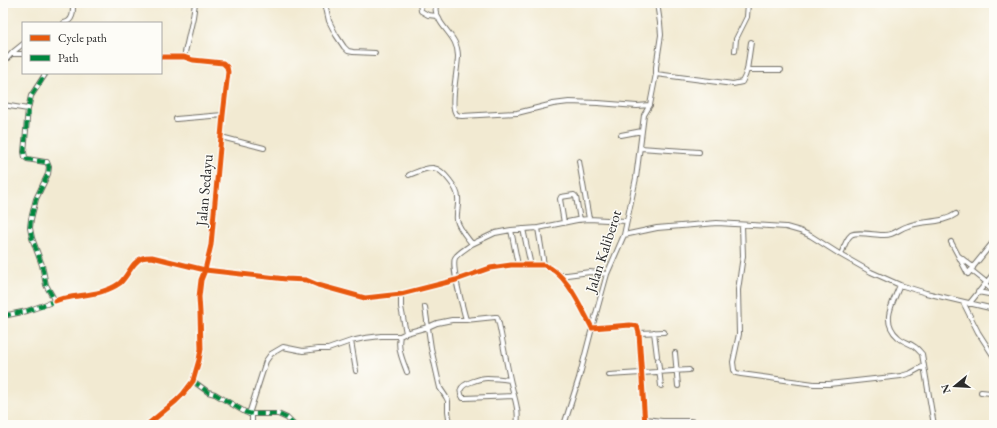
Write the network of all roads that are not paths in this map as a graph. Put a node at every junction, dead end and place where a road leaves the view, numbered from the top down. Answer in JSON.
{"nodes":[{"id":1,"x":73,"y":3,"type":"edge"},
{"id":2,"x":195,"y":3,"type":"edge"},
{"id":3,"x":324,"y":3,"type":"edge"},
{"id":4,"x":420,"y":3,"type":"edge"},
{"id":5,"x":436,"y":3,"type":"edge"},
{"id":6,"x":657,"y":3,"type":"edge"},
{"id":7,"x":748,"y":3,"type":"edge"},
{"id":8,"x":437,"y":16,"type":"junction"},
{"id":9,"x":68,"y":22,"type":"edge"},
{"id":10,"x":751,"y":42,"type":"dead end"},
{"id":11,"x":22,"y":45,"type":"edge"},
{"id":12,"x":735,"y":51,"type":"dead end"},
{"id":13,"x":375,"y":53,"type":"dead end"},
{"id":14,"x":12,"y":54,"type":"junction"},
{"id":15,"x":22,"y":54,"type":"edge"},
{"id":16,"x":162,"y":57,"type":"edge"},
{"id":17,"x":184,"y":57,"type":"junction"},
{"id":18,"x":3,"y":63,"type":"edge"},
{"id":19,"x":747,"y":70,"type":"junction"},
{"id":20,"x":781,"y":70,"type":"dead end"},
{"id":21,"x":45,"y":74,"type":"edge"},
{"id":22,"x":656,"y":74,"type":"junction"},
{"id":23,"x":3,"y":105,"type":"edge"},
{"id":24,"x":650,"y":105,"type":"junction"},
{"id":25,"x":28,"y":109,"type":"junction"},
{"id":26,"x":223,"y":115,"type":"junction"},
{"id":27,"x":176,"y":119,"type":"dead end"},
{"id":28,"x":642,"y":131,"type":"junction"},
{"id":29,"x":621,"y":135,"type":"dead end"},
{"id":30,"x":221,"y":137,"type":"junction"},
{"id":31,"x":264,"y":148,"type":"dead end"},
{"id":32,"x":640,"y":148,"type":"junction"},
{"id":33,"x":700,"y":152,"type":"dead end"},
{"id":34,"x":579,"y":161,"type":"dead end"},
{"id":35,"x":409,"y":175,"type":"dead end"},
{"id":36,"x":956,"y":214,"type":"dead end"},
{"id":37,"x":589,"y":219,"type":"junction"},
{"id":38,"x":580,"y":220,"type":"junction"},
{"id":39,"x":626,"y":221,"type":"junction"},
{"id":40,"x":564,"y":223,"type":"junction"},
{"id":41,"x":742,"y":225,"type":"junction"},
{"id":42,"x":538,"y":228,"type":"junction"},
{"id":43,"x":523,"y":229,"type":"junction"},
{"id":44,"x":511,"y":230,"type":"junction"},
{"id":45,"x":624,"y":235,"type":"junction"},
{"id":46,"x":994,"y":241,"type":"edge"},
{"id":47,"x":951,"y":242,"type":"dead end"},
{"id":48,"x":472,"y":244,"type":"junction"},
{"id":49,"x":841,"y":254,"type":"junction"},
{"id":50,"x":957,"y":255,"type":"junction"},
{"id":51,"x":518,"y":265,"type":"junction"},
{"id":52,"x":544,"y":265,"type":"junction"},
{"id":53,"x":531,"y":266,"type":"junction"},
{"id":54,"x":972,"y":269,"type":"junction"},
{"id":55,"x":205,"y":270,"type":"junction"},
{"id":56,"x":994,"y":272,"type":"edge"},
{"id":57,"x":607,"y":274,"type":"junction"},
{"id":58,"x":559,"y":275,"type":"junction"},
{"id":59,"x":456,"y":280,"type":"junction"},
{"id":60,"x":986,"y":283,"type":"junction"},
{"id":61,"x":900,"y":285,"type":"junction"},
{"id":62,"x":978,"y":292,"type":"junction"},
{"id":63,"x":994,"y":292,"type":"edge"},
{"id":64,"x":400,"y":294,"type":"junction"},
{"id":65,"x":994,"y":295,"type":"edge"},
{"id":66,"x":54,"y":301,"type":"junction"},
{"id":67,"x":963,"y":302,"type":"junction"},
{"id":68,"x":969,"y":304,"type":"junction"},
{"id":69,"x":425,"y":307,"type":"dead end"},
{"id":70,"x":994,"y":309,"type":"edge"},
{"id":71,"x":3,"y":316,"type":"edge"},
{"id":72,"x":466,"y":320,"type":"junction"},
{"id":73,"x":428,"y":327,"type":"junction"},
{"id":74,"x":592,"y":328,"type":"junction"},
{"id":75,"x":654,"y":332,"type":"junction"},
{"id":76,"x":664,"y":332,"type":"dead end"},
{"id":77,"x":406,"y":333,"type":"junction"},
{"id":78,"x":639,"y":333,"type":"junction"},
{"id":79,"x":400,"y":336,"type":"junction"},
{"id":80,"x":351,"y":341,"type":"junction"},
{"id":81,"x":675,"y":353,"type":"dead end"},
{"id":82,"x":994,"y":357,"type":"edge"},
{"id":83,"x":924,"y":366,"type":"junction"},
{"id":84,"x":677,"y":370,"type":"junction"},
{"id":85,"x":689,"y":370,"type":"dead end"},
{"id":86,"x":356,"y":371,"type":"dead end"},
{"id":87,"x":407,"y":372,"type":"dead end"},
{"id":88,"x":659,"y":372,"type":"junction"},
{"id":89,"x":641,"y":373,"type":"junction"},
{"id":90,"x":608,"y":375,"type":"dead end"},
{"id":91,"x":510,"y":380,"type":"junction"},
{"id":92,"x":193,"y":381,"type":"junction"},
{"id":93,"x":661,"y":386,"type":"dead end"},
{"id":94,"x":678,"y":386,"type":"dead end"},
{"id":95,"x":981,"y":392,"type":"dead end"},
{"id":96,"x":994,"y":392,"type":"edge"},
{"id":97,"x":514,"y":396,"type":"junction"},
{"id":98,"x":251,"y":414,"type":"junction"},
{"id":99,"x":645,"y":418,"type":"junction"},
{"id":100,"x":662,"y":423,"type":"edge"},
{"id":101,"x":677,"y":423,"type":"edge"},
{"id":102,"x":147,"y":425,"type":"edge"},
{"id":103,"x":252,"y":425,"type":"edge"},
{"id":104,"x":294,"y":425,"type":"edge"},
{"id":105,"x":450,"y":425,"type":"edge"},
{"id":106,"x":517,"y":425,"type":"edge"},
{"id":107,"x":564,"y":425,"type":"edge"},
{"id":108,"x":645,"y":425,"type":"edge"},
{"id":109,"x":696,"y":425,"type":"edge"},
{"id":110,"x":934,"y":425,"type":"edge"}],
"edges":[{"from":1,"to":9,"type":"street"},
{"from":2,"to":17,"type":"street"},
{"from":3,"to":13,"type":"street"},
{"from":4,"to":8,"type":"street"},
{"from":5,"to":8,"type":"street"},
{"from":6,"to":22,"type":"street","name":"Jalan Kaliberot"},
{"from":7,"to":12,"type":"street"},
{"from":8,"to":24,"type":"street"},
{"from":10,"to":19,"type":"street"},
{"from":11,"to":14,"type":"street"},
{"from":14,"to":15,"type":"street"},
{"from":14,"to":18,"type":"street"},
{"from":16,"to":17,"type":"street","name":"Jalan Sedayu"},
{"from":17,"to":26,"type":"street","name":"Jalan Sedayu"},
{"from":19,"to":20,"type":"street"},
{"from":19,"to":22,"type":"street"},
{"from":21,"to":25,"type":"street"},
{"from":22,"to":24,"type":"street","name":"Jalan Kaliberot"},
{"from":23,"to":25,"type":"street"},
{"from":24,"to":28,"type":"street","name":"Jalan Kaliberot"},
{"from":25,"to":66,"type":"street"},
{"from":26,"to":27,"type":"street"},
{"from":26,"to":30,"type":"street","name":"Jalan Sedayu"},
{"from":28,"to":29,"type":"street"},
{"from":28,"to":32,"type":"street","name":"Jalan Kaliberot"},
{"from":30,"to":31,"type":"street"},
{"from":30,"to":55,"type":"street","name":"Jalan Sedayu"},
{"from":32,"to":33,"type":"street"},
{"from":32,"to":39,"type":"street","name":"Jalan Kaliberot"},
{"from":34,"to":37,"type":"street"},
{"from":35,"to":48,"type":"street"},
{"from":36,"to":49,"type":"street"},
{"from":37,"to":38,"type":"street"},
{"from":37,"to":39,"type":"street"},
{"from":38,"to":40,"type":"street"},
{"from":38,"to":40,"type":"street"},
{"from":39,"to":45,"type":"street","name":"Jalan Kaliberot"},
{"from":40,"to":42,"type":"street"},
{"from":41,"to":45,"type":"street"},
{"from":41,"to":49,"type":"street"},
{"from":41,"to":83,"type":"street"},
{"from":42,"to":43,"type":"street"},
{"from":42,"to":52,"type":"street"},
{"from":43,"to":44,"type":"street"},
{"from":43,"to":53,"type":"street"},
{"from":44,"to":48,"type":"street"},
{"from":44,"to":51,"type":"street"},
{"from":45,"to":57,"type":"street","name":"Jalan Kaliberot"},
{"from":46,"to":54,"type":"street"},
{"from":47,"to":50,"type":"street"},
{"from":48,"to":59,"type":"street"},
{"from":49,"to":61,"type":"street"},
{"from":50,"to":54,"type":"street"},
{"from":50,"to":54,"type":"street"},
{"from":51,"to":53,"type":"street"},
{"from":51,"to":59,"type":"street"},
{"from":52,"to":53,"type":"street"},
{"from":52,"to":58,"type":"street"},
{"from":54,"to":60,"type":"street"},
{"from":55,"to":64,"type":"street"},
{"from":55,"to":66,"type":"street"},
{"from":55,"to":92,"type":"street","name":"Jalan Sedayu"},
{"from":56,"to":60,"type":"street"},
{"from":57,"to":58,"type":"street"},
{"from":57,"to":74,"type":"street","name":"Jalan Kaliberot"},
{"from":58,"to":74,"type":"street"},
{"from":59,"to":64,"type":"street"},
{"from":59,"to":72,"type":"street"},
{"from":60,"to":62,"type":"street"},
{"from":60,"to":63,"type":"street"},
{"from":61,"to":67,"type":"street"},
{"from":61,"to":83,"type":"street"},
{"from":62,"to":65,"type":"street"},
{"from":62,"to":68,"type":"street"},
{"from":64,"to":77,"type":"street"},
{"from":66,"to":71,"type":"street"},
{"from":67,"to":68,"type":"street"},
{"from":67,"to":82,"type":"street"},
{"from":68,"to":70,"type":"street"},
{"from":69,"to":73,"type":"street"},
{"from":72,"to":73,"type":"street"},
{"from":72,"to":91,"type":"street"},
{"from":73,"to":77,"type":"street"},
{"from":73,"to":105,"type":"street"},
{"from":74,"to":78,"type":"street"},
{"from":74,"to":107,"type":"street","name":"Jalan Kaliberot"},
{"from":75,"to":76,"type":"street"},
{"from":75,"to":78,"type":"street"},
{"from":75,"to":88,"type":"street"},
{"from":77,"to":79,"type":"street"},
{"from":78,"to":89,"type":"street"},
{"from":79,"to":80,"type":"street"},
{"from":79,"to":87,"type":"street"},
{"from":80,"to":86,"type":"street"},
{"from":80,"to":98,"type":"street"},
{"from":81,"to":84,"type":"street"},
{"from":83,"to":110,"type":"street"},
{"from":84,"to":85,"type":"street"},
{"from":84,"to":88,"type":"street"},
{"from":84,"to":94,"type":"street"},
{"from":88,"to":89,"type":"street"},
{"from":88,"to":93,"type":"street"},
{"from":89,"to":90,"type":"street"},
{"from":89,"to":99,"type":"street"},
{"from":91,"to":97,"type":"street"},
{"from":91,"to":97,"type":"street"},
{"from":92,"to":98,"type":"street"},
{"from":92,"to":102,"type":"street"},
{"from":95,"to":96,"type":"street"},
{"from":97,"to":106,"type":"street"},
{"from":98,"to":103,"type":"street"},
{"from":98,"to":104,"type":"street"},
{"from":99,"to":100,"type":"street"},
{"from":99,"to":108,"type":"street"},
{"from":100,"to":101,"type":"street"},
{"from":101,"to":109,"type":"street"}]}
